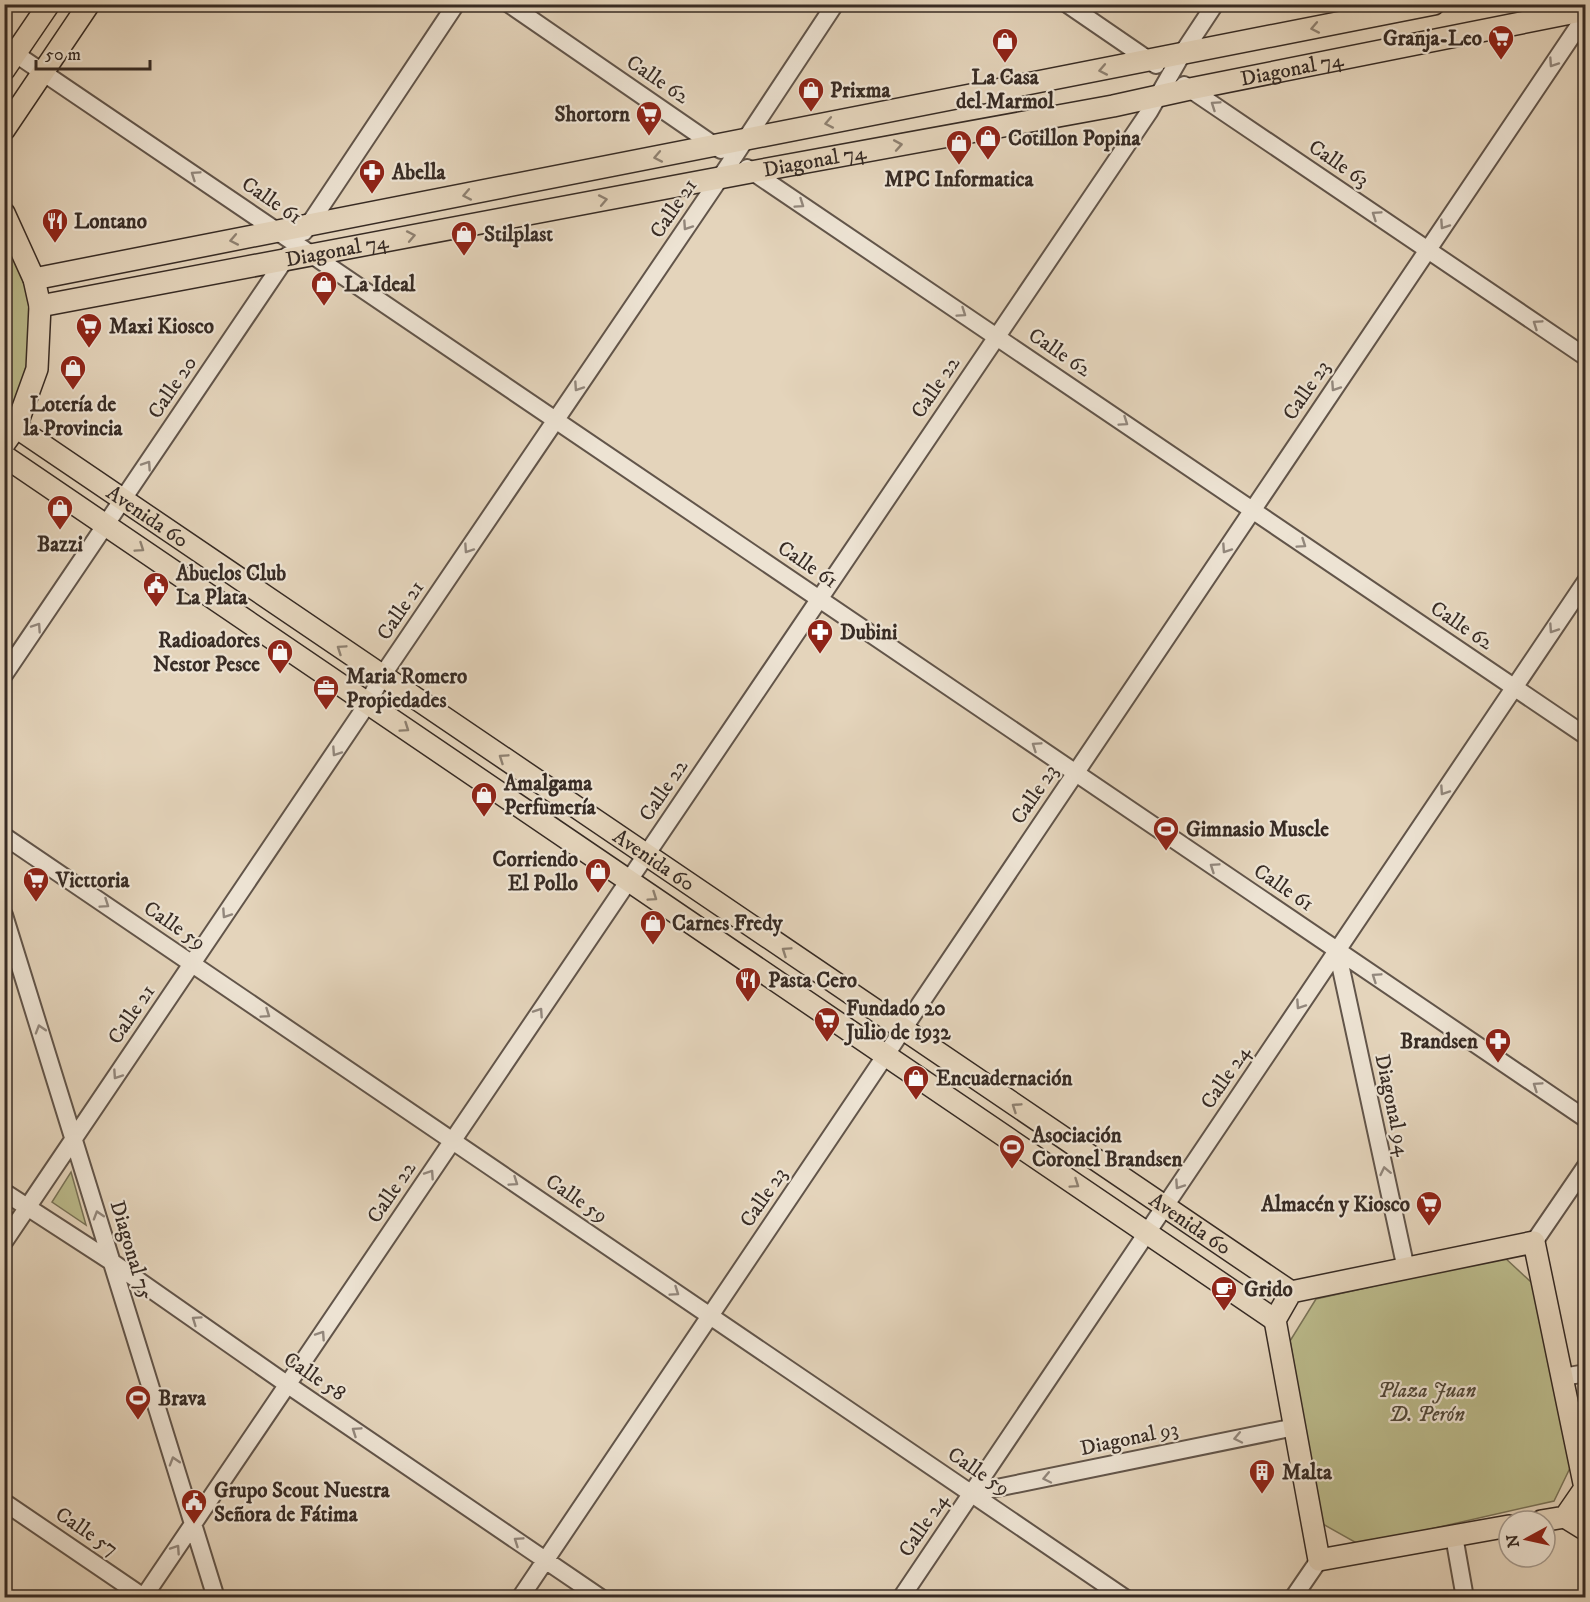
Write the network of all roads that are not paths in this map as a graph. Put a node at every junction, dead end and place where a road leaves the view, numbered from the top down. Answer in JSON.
{"nodes":[{"id":1,"x":49,"y":4,"type":"edge"},
{"id":2,"x":89,"y":4,"type":"edge"},
{"id":3,"x":456,"y":4,"type":"edge"},
{"id":4,"x":509,"y":4,"type":"edge"},
{"id":5,"x":835,"y":4,"type":"edge"},
{"id":6,"x":1067,"y":4,"type":"edge"},
{"id":7,"x":1215,"y":4,"type":"edge"},
{"id":8,"x":1434,"y":4,"type":"edge"},
{"id":9,"x":1586,"y":10,"type":"edge"},
{"id":10,"x":1586,"y":15,"type":"edge"},
{"id":11,"x":1182,"y":54,"type":"junction"},
{"id":12,"x":8,"y":56,"type":"edge"},
{"id":13,"x":1150,"y":60,"type":"junction"},
{"id":14,"x":44,"y":72,"type":"junction"},
{"id":15,"x":1170,"y":76,"type":"junction"},
{"id":16,"x":1190,"y":89,"type":"junction"},
{"id":17,"x":1158,"y":96,"type":"junction"},
{"id":18,"x":4,"y":130,"type":"edge"},
{"id":19,"x":744,"y":140,"type":"junction"},
{"id":20,"x":724,"y":152,"type":"junction"},
{"id":21,"x":752,"y":172,"type":"junction"},
{"id":22,"x":720,"y":178,"type":"junction"},
{"id":23,"x":4,"y":213,"type":"edge"},
{"id":24,"x":278,"y":231,"type":"junction"},
{"id":25,"x":300,"y":246,"type":"junction"},
{"id":26,"x":1427,"y":250,"type":"junction"},
{"id":27,"x":34,"y":279,"type":"junction"},
{"id":28,"x":40,"y":306,"type":"junction"},
{"id":29,"x":997,"y":336,"type":"junction"},
{"id":30,"x":1586,"y":357,"type":"edge"},
{"id":31,"x":555,"y":420,"type":"junction"},
{"id":32,"x":10,"y":436,"type":"edge"},
{"id":33,"x":4,"y":456,"type":"edge"},
{"id":34,"x":123,"y":500,"type":"junction"},
{"id":35,"x":1252,"y":510,"type":"junction"},
{"id":36,"x":106,"y":525,"type":"junction"},
{"id":37,"x":1586,"y":581,"type":"edge"},
{"id":38,"x":819,"y":599,"type":"junction"},
{"id":39,"x":4,"y":675,"type":"edge"},
{"id":40,"x":382,"y":676,"type":"junction"},
{"id":41,"x":1514,"y":687,"type":"junction"},
{"id":42,"x":368,"y":704,"type":"junction"},
{"id":43,"x":1586,"y":736,"type":"edge"},
{"id":44,"x":1075,"y":773,"type":"junction"},
{"id":45,"x":4,"y":836,"type":"edge"},
{"id":46,"x":645,"y":855,"type":"junction"},
{"id":47,"x":629,"y":880,"type":"junction"},
{"id":48,"x":4,"y":915,"type":"edge"},
{"id":49,"x":1337,"y":950,"type":"junction"},
{"id":50,"x":192,"y":964,"type":"junction"},
{"id":51,"x":902,"y":1030,"type":"junction"},
{"id":52,"x":885,"y":1055,"type":"junction"},
{"id":53,"x":1586,"y":1119,"type":"edge"},
{"id":54,"x":74,"y":1138,"type":"junction"},
{"id":55,"x":453,"y":1141,"type":"junction"},
{"id":56,"x":1586,"y":1166,"type":"edge"},
{"id":57,"x":4,"y":1192,"type":"edge"},
{"id":58,"x":27,"y":1208,"type":"junction"},
{"id":59,"x":1164,"y":1208,"type":"junction"},
{"id":60,"x":1147,"y":1233,"type":"junction"},
{"id":61,"x":4,"y":1242,"type":"edge"},
{"id":62,"x":1534,"y":1242,"type":"junction"},
{"id":63,"x":112,"y":1262,"type":"junction"},
{"id":64,"x":1406,"y":1269,"type":"junction"},
{"id":65,"x":1291,"y":1293,"type":"junction"},
{"id":66,"x":710,"y":1316,"type":"junction"},
{"id":67,"x":1275,"y":1320,"type":"junction"},
{"id":68,"x":1586,"y":1373,"type":"edge"},
{"id":69,"x":1563,"y":1377,"type":"junction"},
{"id":70,"x":288,"y":1385,"type":"junction"},
{"id":71,"x":1295,"y":1426,"type":"junction"},
{"id":72,"x":1585,"y":1488,"type":"edge"},
{"id":73,"x":972,"y":1493,"type":"junction"},
{"id":74,"x":4,"y":1502,"type":"edge"},
{"id":75,"x":1565,"y":1517,"type":"junction"},
{"id":76,"x":1557,"y":1518,"type":"edge"},
{"id":77,"x":194,"y":1524,"type":"junction"},
{"id":78,"x":1497,"y":1528,"type":"edge"},
{"id":79,"x":1586,"y":1530,"type":"edge"},
{"id":80,"x":1454,"y":1536,"type":"junction"},
{"id":81,"x":546,"y":1560,"type":"junction"},
{"id":82,"x":1319,"y":1560,"type":"junction"},
{"id":83,"x":144,"y":1597,"type":"edge"},
{"id":84,"x":216,"y":1598,"type":"edge"},
{"id":85,"x":520,"y":1598,"type":"edge"},
{"id":86,"x":601,"y":1598,"type":"edge"},
{"id":87,"x":902,"y":1598,"type":"edge"},
{"id":88,"x":1125,"y":1598,"type":"edge"},
{"id":89,"x":1293,"y":1598,"type":"edge"},
{"id":90,"x":1465,"y":1598,"type":"edge"}],
"edges":[{"from":1,"to":12,"type":"main road"},
{"from":2,"to":14,"type":"main road"},
{"from":3,"to":25,"type":"street","name":"Calle 20"},
{"from":4,"to":20,"type":"street","name":"Calle 62"},
{"from":5,"to":19,"type":"street"},
{"from":6,"to":13,"type":"street","name":"Calle 63"},
{"from":7,"to":11,"type":"street","name":"Calle 22"},
{"from":8,"to":11,"type":"main road","name":"Diagonal 74","one_way":true},
{"from":9,"to":16,"type":"main road","name":"Diagonal 74"},
{"from":10,"to":26,"type":"street","name":"Calle 23","one_way":true},
{"from":11,"to":13,"type":"main road","name":"Diagonal 74"},
{"from":11,"to":15,"type":"street","name":"Calle 22"},
{"from":12,"to":14,"type":"street","name":"Calle 61"},
{"from":13,"to":15,"type":"street","name":"Calle 63"},
{"from":13,"to":19,"type":"main road","name":"Diagonal 74","one_way":true},
{"from":14,"to":18,"type":"main road"},
{"from":24,"to":14,"type":"street","name":"Calle 61","one_way":true},
{"from":15,"to":16,"type":"street","name":"Calle 63"},
{"from":15,"to":17,"type":"street","name":"Calle 22"},
{"from":16,"to":17,"type":"main road","name":"Diagonal 74"},
{"from":26,"to":16,"type":"street","name":"Calle 63","one_way":true},
{"from":21,"to":17,"type":"main road","name":"Diagonal 74","one_way":true},
{"from":17,"to":29,"type":"street","name":"Calle 22"},
{"from":19,"to":20,"type":"main road","name":"Diagonal 74"},
{"from":20,"to":21,"type":"street","name":"Calle 62"},
{"from":20,"to":22,"type":"street","name":"Calle 21"},
{"from":20,"to":25,"type":"main road","name":"Diagonal 74","one_way":true},
{"from":21,"to":22,"type":"main road","name":"Diagonal 74"},
{"from":21,"to":29,"type":"street","name":"Calle 62","one_way":true},
{"from":25,"to":22,"type":"main road","name":"Diagonal 74","one_way":true},
{"from":22,"to":31,"type":"street","name":"Calle 21","one_way":true},
{"from":23,"to":27,"type":"main road"},
{"from":24,"to":25,"type":"main road","name":"Diagonal 74"},
{"from":24,"to":27,"type":"main road","name":"Diagonal 74","one_way":true},
{"from":25,"to":28,"type":"main road","name":"Diagonal 74"},
{"from":25,"to":31,"type":"street","name":"Calle 61"},
{"from":34,"to":25,"type":"street","name":"Calle 20","one_way":true},
{"from":30,"to":26,"type":"street","name":"Calle 63","one_way":true},
{"from":26,"to":35,"type":"street","name":"Calle 23","one_way":true},
{"from":27,"to":28,"type":"main road"},
{"from":28,"to":32,"type":"main road"},
{"from":29,"to":35,"type":"street","name":"Calle 62","one_way":true},
{"from":29,"to":38,"type":"street","name":"Calle 22"},
{"from":31,"to":38,"type":"street","name":"Calle 61"},
{"from":31,"to":40,"type":"street","name":"Calle 21","one_way":true},
{"from":32,"to":34,"type":"main road","name":"Avenida 60"},
{"from":33,"to":36,"type":"main road","name":"Avenida 60"},
{"from":34,"to":36,"type":"street","name":"Calle 20"},
{"from":40,"to":34,"type":"main road","name":"Avenida 60","one_way":true},
{"from":35,"to":41,"type":"street","name":"Calle 62","one_way":true},
{"from":35,"to":44,"type":"street","name":"Calle 23","one_way":true},
{"from":39,"to":36,"type":"street","name":"Calle 20","one_way":true},
{"from":36,"to":42,"type":"main road","name":"Avenida 60","one_way":true},
{"from":37,"to":41,"type":"street","name":"Calle 24","one_way":true},
{"from":44,"to":38,"type":"street","name":"Calle 61","one_way":true},
{"from":38,"to":46,"type":"street","name":"Calle 22"},
{"from":40,"to":42,"type":"street","name":"Calle 21"},
{"from":46,"to":40,"type":"main road","name":"Avenida 60","one_way":true},
{"from":41,"to":43,"type":"street","name":"Calle 62"},
{"from":41,"to":49,"type":"street","name":"Calle 24","one_way":true},
{"from":42,"to":47,"type":"main road","name":"Avenida 60","one_way":true},
{"from":42,"to":50,"type":"street","name":"Calle 21","one_way":true},
{"from":49,"to":44,"type":"street","name":"Calle 61","one_way":true},
{"from":44,"to":51,"type":"street","name":"Calle 23"},
{"from":45,"to":50,"type":"street","name":"Calle 59","one_way":true},
{"from":46,"to":47,"type":"street","name":"Calle 22"},
{"from":51,"to":46,"type":"main road","name":"Avenida 60","one_way":true},
{"from":47,"to":52,"type":"main road","name":"Avenida 60","one_way":true},
{"from":55,"to":47,"type":"street","name":"Calle 22","one_way":true},
{"from":54,"to":48,"type":"street","name":"Diagonal 75","one_way":true},
{"from":53,"to":49,"type":"street","name":"Calle 61","one_way":true},
{"from":49,"to":59,"type":"street","name":"Calle 24","one_way":true},
{"from":64,"to":49,"type":"street","name":"Diagonal 94","one_way":true},
{"from":50,"to":54,"type":"street","name":"Calle 21","one_way":true},
{"from":50,"to":55,"type":"street","name":"Calle 59","one_way":true},
{"from":51,"to":52,"type":"street","name":"Calle 23"},
{"from":59,"to":51,"type":"main road","name":"Avenida 60","one_way":true},
{"from":52,"to":60,"type":"main road","name":"Avenida 60","one_way":true},
{"from":52,"to":66,"type":"street","name":"Calle 23"},
{"from":54,"to":58,"type":"street","name":"Calle 21"},
{"from":63,"to":54,"type":"street","name":"Diagonal 75","one_way":true},
{"from":55,"to":66,"type":"street","name":"Calle 59","one_way":true},
{"from":70,"to":55,"type":"street","name":"Calle 22","one_way":true},
{"from":56,"to":62,"type":"street"},
{"from":57,"to":58,"type":"street","name":"Calle 58"},
{"from":58,"to":61,"type":"street","name":"Calle 21"},
{"from":58,"to":63,"type":"street","name":"Calle 58"},
{"from":59,"to":60,"type":"street","name":"Calle 24"},
{"from":59,"to":65,"type":"main road","name":"Avenida 60"},
{"from":60,"to":67,"type":"main road","name":"Avenida 60"},
{"from":60,"to":73,"type":"street","name":"Calle 24"},
{"from":62,"to":64,"type":"main road"},
{"from":62,"to":69,"type":"main road"},
{"from":70,"to":63,"type":"street","name":"Calle 58","one_way":true},
{"from":77,"to":63,"type":"street","name":"Diagonal 75","one_way":true},
{"from":64,"to":65,"type":"main road"},
{"from":65,"to":67,"type":"main road"},
{"from":66,"to":73,"type":"street","name":"Calle 59"},
{"from":66,"to":81,"type":"street","name":"Calle 23"},
{"from":67,"to":71,"type":"main road"},
{"from":68,"to":69,"type":"street"},
{"from":69,"to":72,"type":"main road"},
{"from":70,"to":77,"type":"street","name":"Calle 22"},
{"from":81,"to":70,"type":"street","name":"Calle 58","one_way":true},
{"from":71,"to":73,"type":"street","name":"Diagonal 93","one_way":true},
{"from":71,"to":82,"type":"main road"},
{"from":72,"to":75,"type":"main road"},
{"from":73,"to":87,"type":"street","name":"Calle 24"},
{"from":73,"to":88,"type":"street","name":"Calle 59"},
{"from":74,"to":83,"type":"street","name":"Calle 57"},
{"from":75,"to":76,"type":"main road"},
{"from":75,"to":79,"type":"main road"},
{"from":83,"to":77,"type":"street","name":"Calle 22","one_way":true},
{"from":77,"to":84,"type":"street","name":"Diagonal 75"},
{"from":78,"to":80,"type":"main road"},
{"from":80,"to":82,"type":"main road"},
{"from":80,"to":90,"type":"street"},
{"from":81,"to":85,"type":"street","name":"Calle 23"},
{"from":81,"to":86,"type":"street","name":"Calle 58"},
{"from":82,"to":89,"type":"street"}]}
